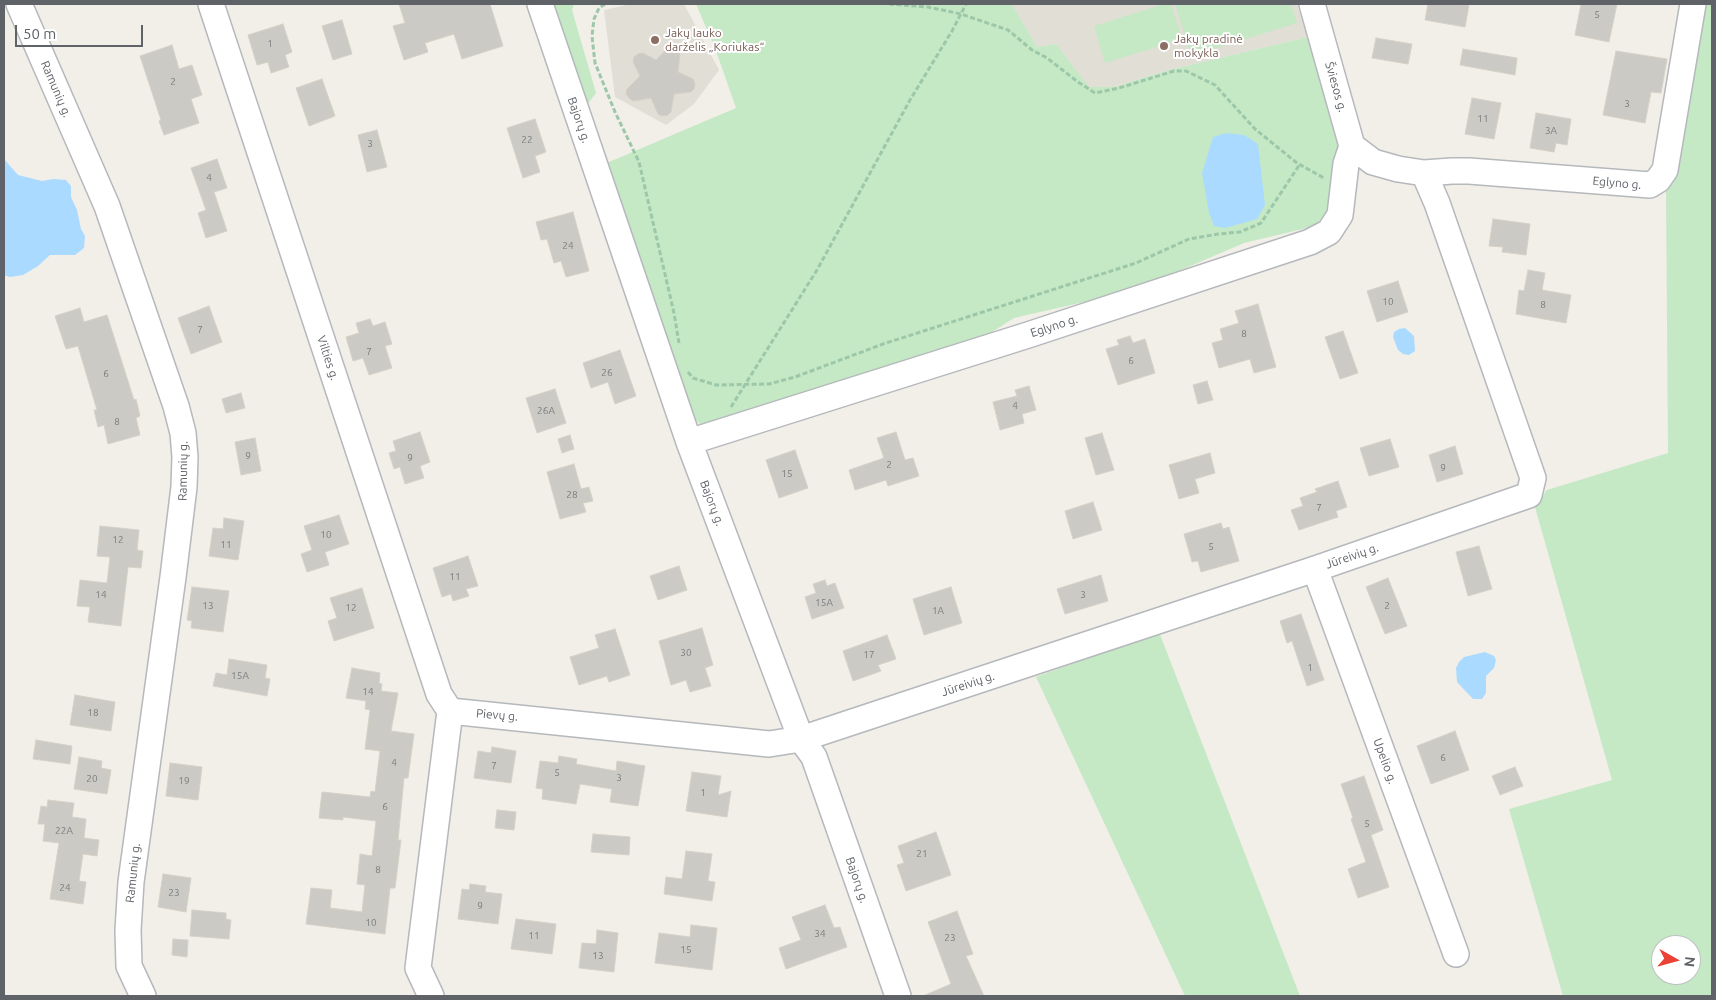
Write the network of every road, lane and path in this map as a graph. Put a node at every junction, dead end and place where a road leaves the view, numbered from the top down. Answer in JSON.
{"nodes":[{"id":1,"x":19,"y":4,"type":"edge"},
{"id":2,"x":211,"y":4,"type":"edge"},
{"id":3,"x":540,"y":4,"type":"edge"},
{"id":4,"x":605,"y":4,"type":"edge"},
{"id":5,"x":889,"y":4,"type":"edge"},
{"id":6,"x":966,"y":4,"type":"edge"},
{"id":7,"x":1312,"y":4,"type":"edge"},
{"id":8,"x":1693,"y":4,"type":"edge"},
{"id":9,"x":961,"y":14,"type":"junction"},
{"id":10,"x":1352,"y":146,"type":"junction"},
{"id":11,"x":1300,"y":164,"type":"junction"},
{"id":12,"x":1424,"y":173,"type":"junction"},
{"id":13,"x":1344,"y":190,"type":"junction"},
{"id":14,"x":679,"y":347,"type":"dead end"},
{"id":15,"x":688,"y":371,"type":"dead end"},
{"id":16,"x":745,"y":385,"type":"junction"},
{"id":17,"x":701,"y":438,"type":"junction"},
{"id":18,"x":1315,"y":569,"type":"junction"},
{"id":19,"x":450,"y":710,"type":"junction"},
{"id":20,"x":801,"y":739,"type":"junction"},
{"id":21,"x":1456,"y":954,"type":"dead end"},
{"id":22,"x":143,"y":996,"type":"edge"},
{"id":23,"x":431,"y":996,"type":"edge"},
{"id":24,"x":898,"y":996,"type":"edge"}],
"edges":[{"from":1,"to":22,"type":"street","name":"Ramunių g."},
{"from":2,"to":19,"type":"street","name":"Vilties g."},
{"from":3,"to":17,"type":"street","name":"Bajorų g."},
{"from":4,"to":14,"type":"path"},
{"from":5,"to":9,"type":"path"},
{"from":6,"to":9,"type":"path"},
{"from":7,"to":10,"type":"street","name":"Šviesos g."},
{"from":8,"to":12,"type":"street","name":"Eglyno g."},
{"from":9,"to":11,"type":"path"},
{"from":9,"to":16,"type":"path"},
{"from":10,"to":12,"type":"street"},
{"from":10,"to":13,"type":"street","name":"Eglyno g."},
{"from":11,"to":13,"type":"path"},
{"from":11,"to":16,"type":"path"},
{"from":12,"to":18,"type":"street","name":"Jūreivių g."},
{"from":13,"to":17,"type":"street","name":"Eglyno g."},
{"from":15,"to":16,"type":"path"},
{"from":16,"to":17,"type":"path"},
{"from":17,"to":20,"type":"street","name":"Bajorų g."},
{"from":18,"to":20,"type":"street","name":"Jūreivių g."},
{"from":18,"to":21,"type":"street","name":"Upelio g."},
{"from":19,"to":20,"type":"street","name":"Pievų g."},
{"from":19,"to":23,"type":"street"},
{"from":20,"to":24,"type":"street","name":"Bajorų g."}]}
